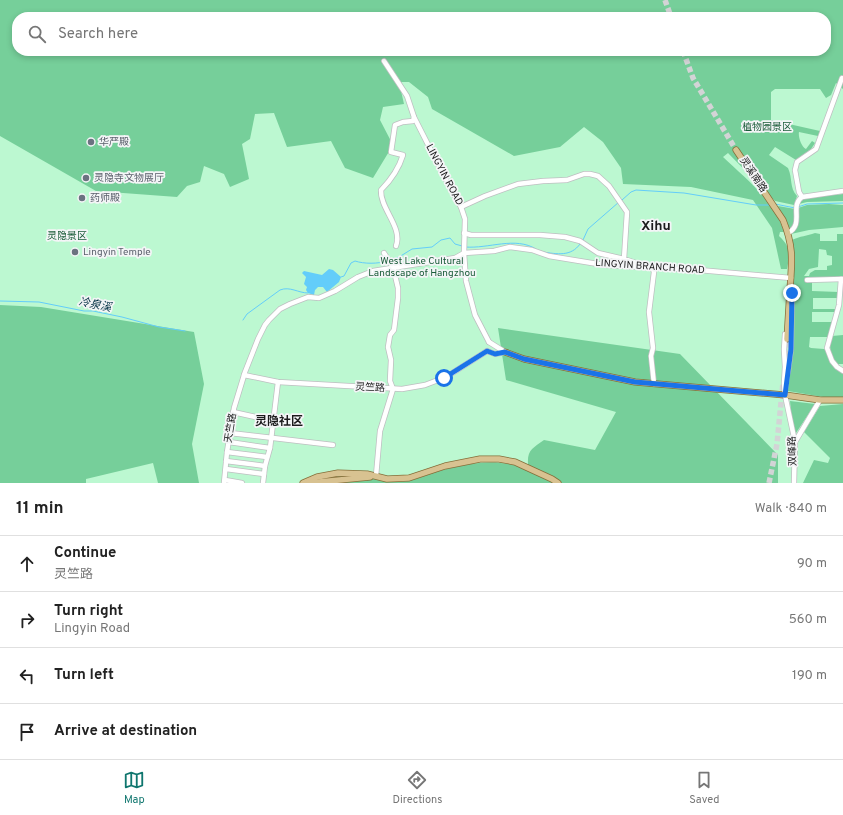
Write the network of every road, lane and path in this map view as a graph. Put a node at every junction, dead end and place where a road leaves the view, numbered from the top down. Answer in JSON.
{"nodes":[{"id":1,"x":384,"y":61,"type":"dead end"},
{"id":2,"x":842,"y":78,"type":"dead end"},
{"id":3,"x":414,"y":117,"type":"junction"},
{"id":4,"x":736,"y":150,"type":"tunnel mouth"},
{"id":5,"x":843,"y":191,"type":"edge"},
{"id":6,"x":802,"y":197,"type":"junction"},
{"id":7,"x":462,"y":207,"type":"junction"},
{"id":8,"x":788,"y":232,"type":"junction"},
{"id":9,"x":464,"y":234,"type":"junction"},
{"id":10,"x":396,"y":246,"type":"dead end"},
{"id":11,"x":464,"y":252,"type":"junction"},
{"id":12,"x":384,"y":253,"type":"dead end"},
{"id":13,"x":624,"y":259,"type":"junction"},
{"id":14,"x":640,"y":266,"type":"junction"},
{"id":15,"x":393,"y":267,"type":"junction"},
{"id":16,"x":652,"y":267,"type":"junction"},
{"id":17,"x":791,"y":278,"type":"junction"},
{"id":18,"x":807,"y":280,"type":"dead end"},
{"id":19,"x":842,"y":280,"type":"edge"},
{"id":20,"x":787,"y":339,"type":"tunnel mouth"},
{"id":21,"x":489,"y":342,"type":"junction"},
{"id":22,"x":487,"y":351,"type":"junction"},
{"id":23,"x":505,"y":352,"type":"junction"},
{"id":24,"x":843,"y":371,"type":"edge"},
{"id":25,"x":244,"y":375,"type":"junction"},
{"id":26,"x":278,"y":382,"type":"junction"},
{"id":27,"x":654,"y":384,"type":"junction"},
{"id":28,"x":393,"y":389,"type":"junction"},
{"id":29,"x":785,"y":395,"type":"junction"},
{"id":30,"x":820,"y":400,"type":"junction"},
{"id":31,"x":843,"y":400,"type":"edge"},
{"id":32,"x":233,"y":412,"type":"junction"},
{"id":33,"x":273,"y":422,"type":"junction"},
{"id":34,"x":230,"y":433,"type":"junction"},
{"id":35,"x":271,"y":438,"type":"junction"},
{"id":36,"x":229,"y":442,"type":"junction"},
{"id":37,"x":795,"y":442,"type":"junction"},
{"id":38,"x":333,"y":445,"type":"dead end"},
{"id":39,"x":270,"y":448,"type":"junction"},
{"id":40,"x":227,"y":452,"type":"junction"},
{"id":41,"x":267,"y":457,"type":"junction"},
{"id":42,"x":226,"y":461,"type":"junction"},
{"id":43,"x":265,"y":466,"type":"junction"},
{"id":44,"x":226,"y":469,"type":"junction"},
{"id":45,"x":264,"y":474,"type":"junction"},
{"id":46,"x":376,"y":476,"type":"junction"},
{"id":47,"x":224,"y":482,"type":"edge"},
{"id":48,"x":242,"y":483,"type":"edge"},
{"id":49,"x":262,"y":483,"type":"edge"},
{"id":50,"x":303,"y":483,"type":"edge"},
{"id":51,"x":308,"y":483,"type":"edge"},
{"id":52,"x":558,"y":483,"type":"edge"},
{"id":53,"x":794,"y":483,"type":"edge"}],
"edges":[{"from":1,"to":3,"type":"street","name":"LINGYIN ROAD"},
{"from":2,"to":6,"type":"street"},
{"from":3,"to":7,"type":"street","name":"LINGYIN ROAD"},
{"from":3,"to":10,"type":"street"},
{"from":4,"to":8,"type":"main road","name":"灵溪南路"},
{"from":5,"to":6,"type":"street"},
{"from":6,"to":8,"type":"street"},
{"from":7,"to":9,"type":"street","name":"LINGYIN ROAD"},
{"from":7,"to":13,"type":"street"},
{"from":8,"to":17,"type":"main road"},
{"from":9,"to":11,"type":"street","name":"LINGYIN ROAD"},
{"from":9,"to":13,"type":"street"},
{"from":11,"to":14,"type":"street","name":"LINGYIN BRANCH ROAD"},
{"from":11,"to":15,"type":"street","name":"LINGYIN BRANCH ROAD"},
{"from":11,"to":21,"type":"street","name":"LINGYIN ROAD"},
{"from":12,"to":15,"type":"street"},
{"from":13,"to":14,"type":"street"},
{"from":14,"to":16,"type":"street","name":"LINGYIN BRANCH ROAD"},
{"from":15,"to":25,"type":"street","name":"天竺路"},
{"from":15,"to":28,"type":"street"},
{"from":16,"to":17,"type":"street","name":"LINGYIN BRANCH ROAD"},
{"from":16,"to":27,"type":"street"},
{"from":17,"to":20,"type":"main road"},
{"from":17,"to":29,"type":"street"},
{"from":17,"to":29,"type":"street"},
{"from":18,"to":19,"type":"street"},
{"from":19,"to":24,"type":"street"},
{"from":21,"to":22,"type":"street"},
{"from":21,"to":23,"type":"street"},
{"from":22,"to":23,"type":"street"},
{"from":22,"to":28,"type":"street","name":"灵竺路"},
{"from":23,"to":27,"type":"main road"},
{"from":25,"to":26,"type":"street","name":"灵竺路"},
{"from":25,"to":32,"type":"street","name":"天竺路"},
{"from":26,"to":28,"type":"street","name":"灵竺路"},
{"from":26,"to":33,"type":"street"},
{"from":27,"to":29,"type":"main road"},
{"from":28,"to":46,"type":"street"},
{"from":29,"to":30,"type":"main road"},
{"from":29,"to":37,"type":"street","name":"双峰路"},
{"from":30,"to":31,"type":"main road"},
{"from":30,"to":37,"type":"street"},
{"from":32,"to":33,"type":"street"},
{"from":32,"to":34,"type":"street","name":"天竺路"},
{"from":33,"to":35,"type":"street"},
{"from":34,"to":35,"type":"street"},
{"from":34,"to":36,"type":"street","name":"天竺路"},
{"from":35,"to":38,"type":"street"},
{"from":35,"to":39,"type":"street"},
{"from":36,"to":39,"type":"street"},
{"from":36,"to":40,"type":"street","name":"天竺路"},
{"from":37,"to":53,"type":"street","name":"双峰路"},
{"from":39,"to":41,"type":"street"},
{"from":40,"to":41,"type":"street"},
{"from":40,"to":42,"type":"street","name":"天竺路"},
{"from":41,"to":43,"type":"street"},
{"from":42,"to":43,"type":"street"},
{"from":42,"to":44,"type":"street","name":"天竺路"},
{"from":43,"to":45,"type":"street"},
{"from":44,"to":45,"type":"street"},
{"from":44,"to":47,"type":"street","name":"天竺路"},
{"from":45,"to":49,"type":"street"},
{"from":46,"to":50,"type":"main road"},
{"from":46,"to":51,"type":"main road"},
{"from":46,"to":52,"type":"main road"},
{"from":47,"to":48,"type":"street"}]}
